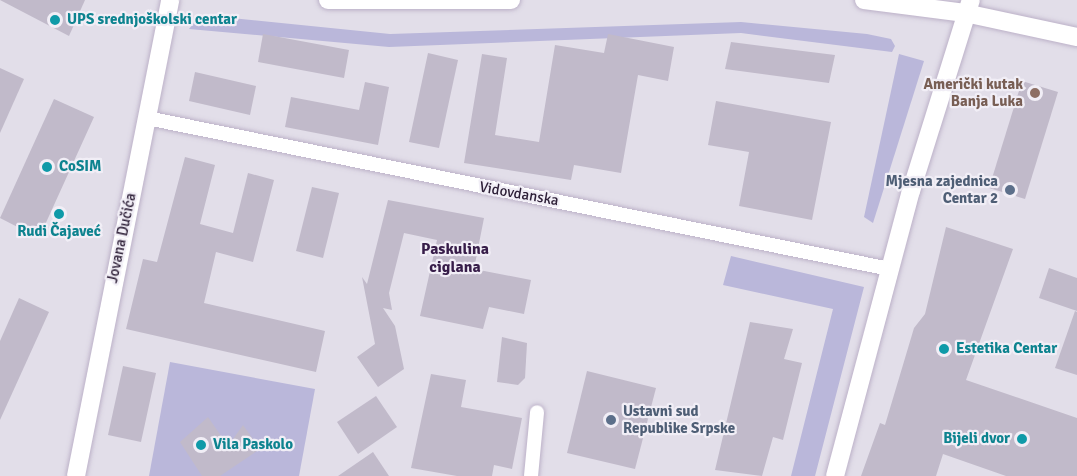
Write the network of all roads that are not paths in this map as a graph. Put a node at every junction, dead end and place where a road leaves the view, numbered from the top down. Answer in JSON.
{"nodes":[{"id":1,"x":170,"y":0,"type":"edge"},
{"id":2,"x":328,"y":0,"type":"edge"},
{"id":3,"x":512,"y":0,"type":"edge"},
{"id":4,"x":864,"y":0,"type":"edge"},
{"id":5,"x":968,"y":7,"type":"edge"},
{"id":6,"x":1077,"y":37,"type":"edge"},
{"id":7,"x":147,"y":118,"type":"junction"},
{"id":8,"x":890,"y":269,"type":"junction"},
{"id":9,"x":537,"y":412,"type":"dead end"},
{"id":10,"x":76,"y":476,"type":"edge"},
{"id":11,"x":531,"y":476,"type":"edge"},
{"id":12,"x":835,"y":476,"type":"edge"}],
"edges":[{"from":1,"to":7,"type":"main road","name":"Jovana Dučića"},
{"from":2,"to":3,"type":"main road"},
{"from":4,"to":5,"type":"main road"},
{"from":5,"to":6,"type":"main road"},
{"from":5,"to":8,"type":"main road"},
{"from":7,"to":8,"type":"street","name":"Vidovdanska"},
{"from":7,"to":10,"type":"main road","name":"Jovana Dučića"},
{"from":8,"to":12,"type":"main road"},
{"from":9,"to":11,"type":"street"}]}
